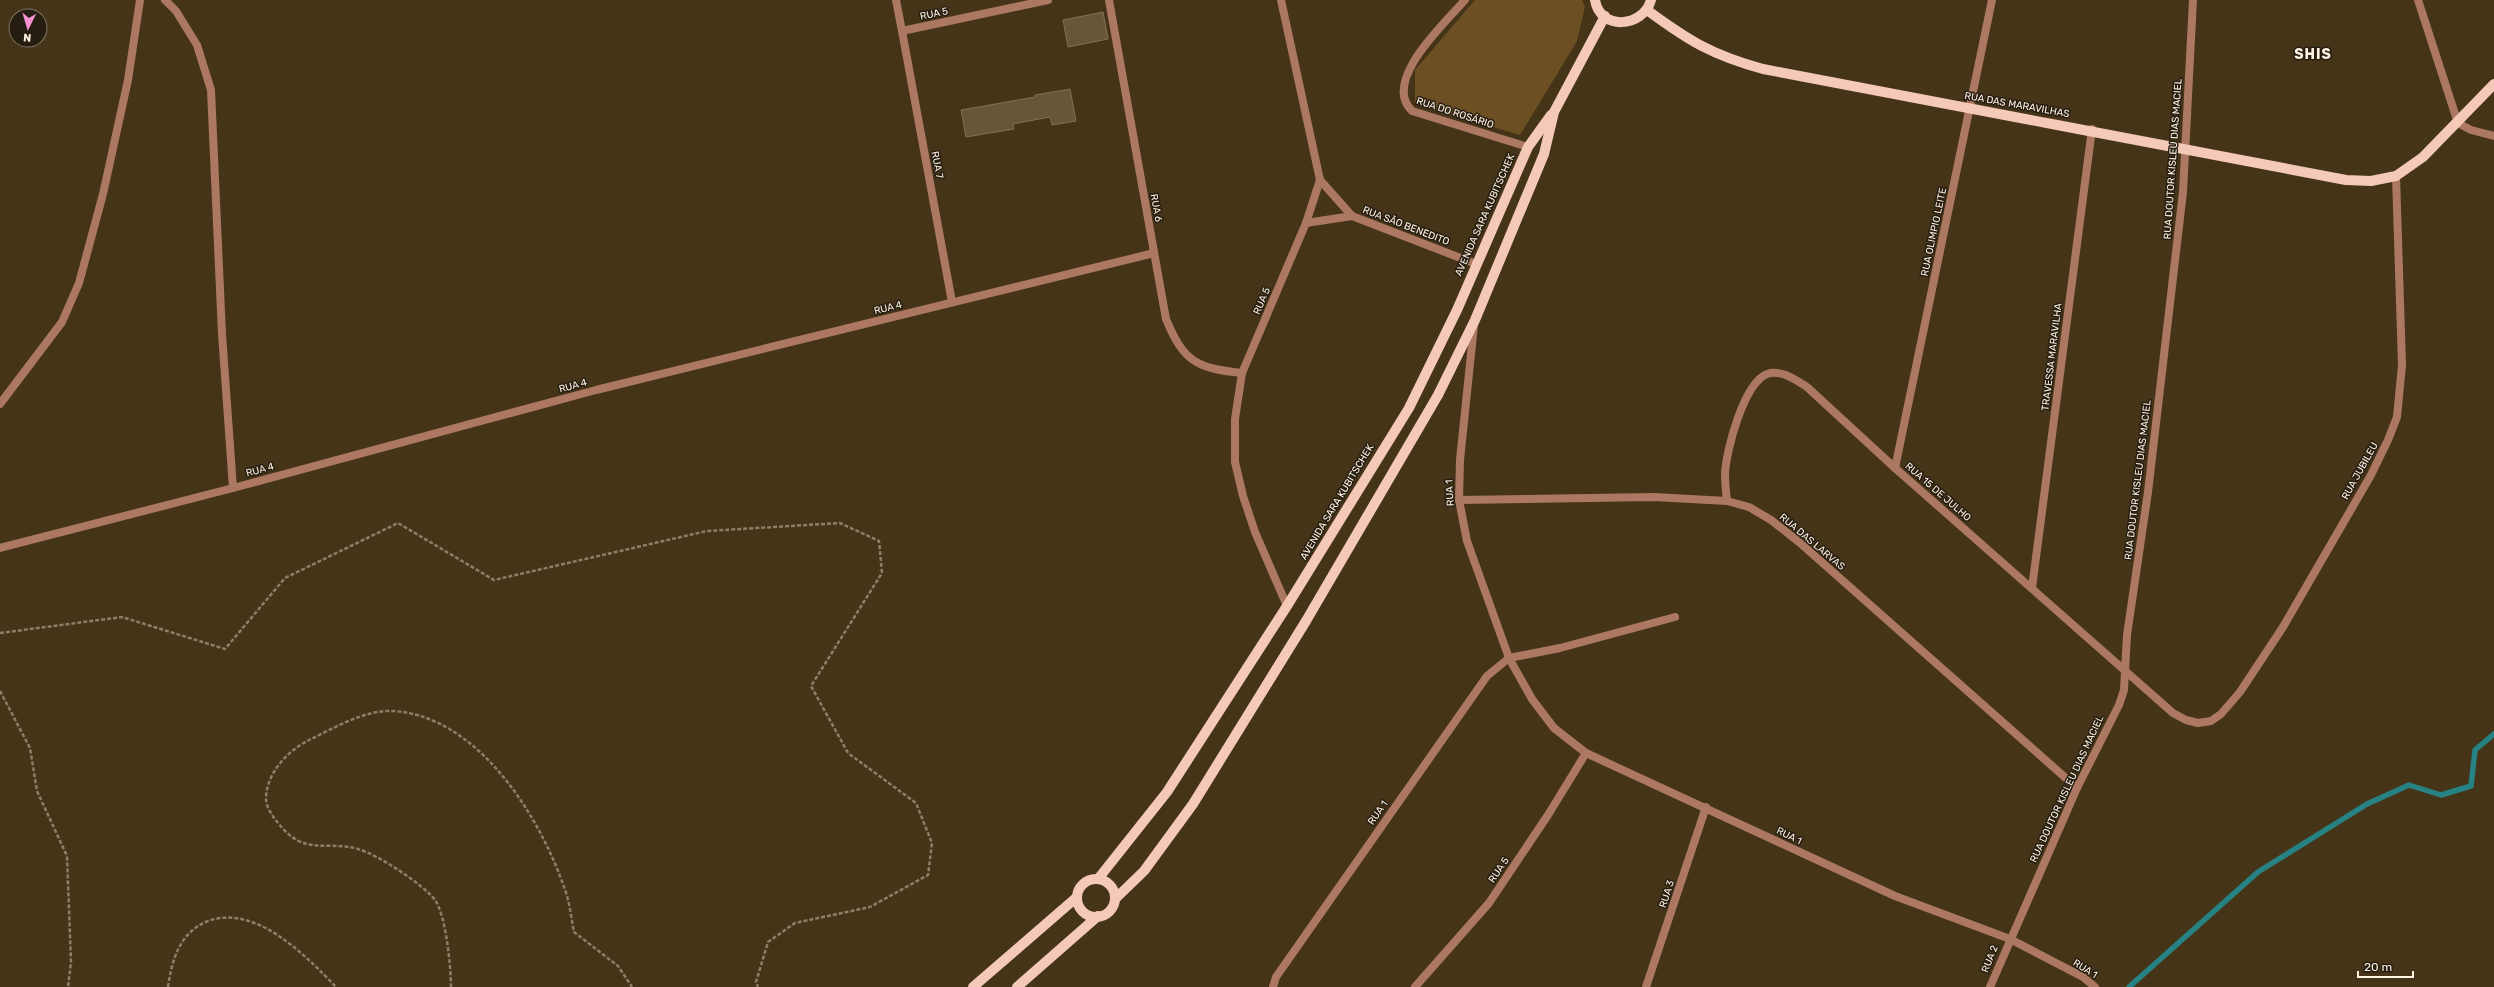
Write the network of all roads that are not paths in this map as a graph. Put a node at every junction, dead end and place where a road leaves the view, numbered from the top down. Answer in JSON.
{"nodes":[{"id":1,"x":140,"y":0,"type":"edge"},
{"id":2,"x":165,"y":0,"type":"edge"},
{"id":3,"x":896,"y":0,"type":"edge"},
{"id":4,"x":1048,"y":0,"type":"edge"},
{"id":5,"x":1109,"y":0,"type":"edge"},
{"id":6,"x":1280,"y":0,"type":"edge"},
{"id":7,"x":1465,"y":0,"type":"edge"},
{"id":8,"x":1595,"y":0,"type":"edge"},
{"id":9,"x":1992,"y":0,"type":"edge"},
{"id":10,"x":2193,"y":0,"type":"edge"},
{"id":11,"x":2418,"y":0,"type":"edge"},
{"id":12,"x":1649,"y":5,"type":"edge"},
{"id":13,"x":1605,"y":16,"type":"junction"},
{"id":14,"x":902,"y":31,"type":"junction"},
{"id":15,"x":2494,"y":84,"type":"edge"},
{"id":16,"x":1971,"y":109,"type":"junction"},
{"id":17,"x":1554,"y":112,"type":"junction"},
{"id":18,"x":2458,"y":123,"type":"junction"},
{"id":19,"x":2092,"y":130,"type":"junction"},
{"id":20,"x":2494,"y":136,"type":"edge"},
{"id":21,"x":1528,"y":147,"type":"junction"},
{"id":22,"x":2186,"y":148,"type":"junction"},
{"id":23,"x":2396,"y":176,"type":"junction"},
{"id":24,"x":1320,"y":180,"type":"junction"},
{"id":25,"x":1352,"y":216,"type":"junction"},
{"id":26,"x":1306,"y":223,"type":"junction"},
{"id":27,"x":1154,"y":253,"type":"junction"},
{"id":28,"x":1476,"y":264,"type":"junction"},
{"id":29,"x":952,"y":302,"type":"junction"},
{"id":30,"x":1475,"y":320,"type":"junction"},
{"id":31,"x":1242,"y":373,"type":"junction"},
{"id":32,"x":0,"y":404,"type":"edge"},
{"id":33,"x":1895,"y":468,"type":"junction"},
{"id":34,"x":233,"y":488,"type":"junction"},
{"id":35,"x":1459,"y":500,"type":"junction"},
{"id":36,"x":1727,"y":501,"type":"junction"},
{"id":37,"x":0,"y":548,"type":"edge"},
{"id":38,"x":2032,"y":588,"type":"junction"},
{"id":39,"x":1287,"y":606,"type":"junction"},
{"id":40,"x":1675,"y":617,"type":"dead end"},
{"id":41,"x":1509,"y":658,"type":"junction"},
{"id":42,"x":2124,"y":669,"type":"junction"},
{"id":43,"x":2198,"y":723,"type":"joint"},
{"id":44,"x":1586,"y":753,"type":"junction"},
{"id":45,"x":2077,"y":788,"type":"junction"},
{"id":46,"x":1706,"y":807,"type":"junction"},
{"id":47,"x":1098,"y":879,"type":"junction"},
{"id":48,"x":1077,"y":897,"type":"junction"},
{"id":49,"x":1115,"y":899,"type":"junction"},
{"id":50,"x":1098,"y":916,"type":"junction"},
{"id":51,"x":2010,"y":939,"type":"junction"},
{"id":52,"x":973,"y":987,"type":"edge"},
{"id":53,"x":1017,"y":987,"type":"edge"},
{"id":54,"x":1273,"y":987,"type":"edge"},
{"id":55,"x":1415,"y":987,"type":"edge"},
{"id":56,"x":1646,"y":987,"type":"edge"},
{"id":57,"x":1990,"y":987,"type":"edge"},
{"id":58,"x":2095,"y":987,"type":"edge"}],
"edges":[{"from":1,"to":32,"type":"street"},
{"from":2,"to":34,"type":"street"},
{"from":3,"to":14,"type":"street"},
{"from":4,"to":14,"type":"street","name":"RUA 5"},
{"from":5,"to":27,"type":"street","name":"RUA 6"},
{"from":6,"to":24,"type":"street"},
{"from":7,"to":21,"type":"street","name":"RUA DO ROSÁRIO"},
{"from":8,"to":13,"type":"main road"},
{"from":9,"to":16,"type":"street","name":"RUA OLIMPIO LEITE"},
{"from":10,"to":22,"type":"street","name":"RUA DOUTOR KISLEU DIAS MACIEL"},
{"from":11,"to":18,"type":"street"},
{"from":12,"to":13,"type":"main road"},
{"from":12,"to":16,"type":"main road","name":"RUA DAS MARAVILHAS"},
{"from":13,"to":17,"type":"main road"},
{"from":14,"to":29,"type":"street","name":"RUA 7"},
{"from":15,"to":18,"type":"main road"},
{"from":16,"to":19,"type":"main road","name":"RUA DAS MARAVILHAS"},
{"from":16,"to":33,"type":"street","name":"RUA OLIMPIO LEITE"},
{"from":17,"to":21,"type":"main road","name":"AVENIDA SARA KUBITSCHEK"},
{"from":17,"to":30,"type":"main road"},
{"from":18,"to":20,"type":"street"},
{"from":18,"to":23,"type":"main road"},
{"from":19,"to":22,"type":"main road","name":"RUA DAS MARAVILHAS"},
{"from":19,"to":38,"type":"street","name":"TRAVESSA MARAVILHA"},
{"from":21,"to":28,"type":"main road","name":"AVENIDA SARA KUBITSCHEK"},
{"from":22,"to":23,"type":"main road","name":"RUA DAS MARAVILHAS"},
{"from":22,"to":42,"type":"street","name":"RUA DOUTOR KISLEU DIAS MACIEL"},
{"from":23,"to":43,"type":"street","name":"RUA JUBILEU"},
{"from":24,"to":25,"type":"street","name":"RUA SÃO BENEDITO"},
{"from":24,"to":26,"type":"street","name":"RUA 5"},
{"from":25,"to":26,"type":"street"},
{"from":25,"to":28,"type":"street","name":"RUA SÃO BENEDITO"},
{"from":26,"to":31,"type":"street","name":"RUA 5"},
{"from":27,"to":29,"type":"street","name":"RUA 4"},
{"from":27,"to":31,"type":"street","name":"RUA 6"},
{"from":28,"to":39,"type":"main road","name":"AVENIDA SARA KUBITSCHEK"},
{"from":29,"to":34,"type":"street","name":"RUA 4"},
{"from":30,"to":35,"type":"street","name":"RUA 1"},
{"from":30,"to":49,"type":"main road"},
{"from":31,"to":39,"type":"street","name":"RUA 5"},
{"from":33,"to":36,"type":"street","name":"RUA 15 DE JULHO"},
{"from":33,"to":38,"type":"street","name":"RUA 15 DE JULHO"},
{"from":34,"to":37,"type":"street","name":"RUA 4"},
{"from":35,"to":36,"type":"street","name":"RUA DAS LARVAS"},
{"from":35,"to":41,"type":"street","name":"RUA 1"},
{"from":36,"to":45,"type":"street","name":"RUA DAS LARVAS"},
{"from":38,"to":42,"type":"street","name":"RUA 15 DE JULHO"},
{"from":39,"to":47,"type":"main road","name":"AVENIDA SARA KUBITSCHEK"},
{"from":40,"to":41,"type":"street","name":"RUA 1"},
{"from":41,"to":44,"type":"street","name":"RUA 1"},
{"from":41,"to":54,"type":"street","name":"RUA 1"},
{"from":42,"to":43,"type":"street","name":"RUA 15 DE JULHO"},
{"from":42,"to":45,"type":"street","name":"RUA DOUTOR KISLEU DIAS MACIEL"},
{"from":44,"to":46,"type":"street","name":"RUA 1"},
{"from":44,"to":55,"type":"street","name":"RUA 5"},
{"from":45,"to":51,"type":"street","name":"RUA DOUTOR KISLEU DIAS MACIEL"},
{"from":46,"to":51,"type":"street","name":"RUA 1"},
{"from":46,"to":56,"type":"street","name":"RUA 3"},
{"from":47,"to":48,"type":"main road","name":"AVENIDA SARA KUBITSCHEK"},
{"from":47,"to":49,"type":"main road"},
{"from":48,"to":50,"type":"main road"},
{"from":48,"to":52,"type":"main road","name":"AVENIDA SARA KUBITSCHEK"},
{"from":49,"to":50,"type":"main road"},
{"from":50,"to":53,"type":"main road"},
{"from":51,"to":57,"type":"street","name":"RUA 2"},
{"from":51,"to":58,"type":"street","name":"RUA 1"}]}
